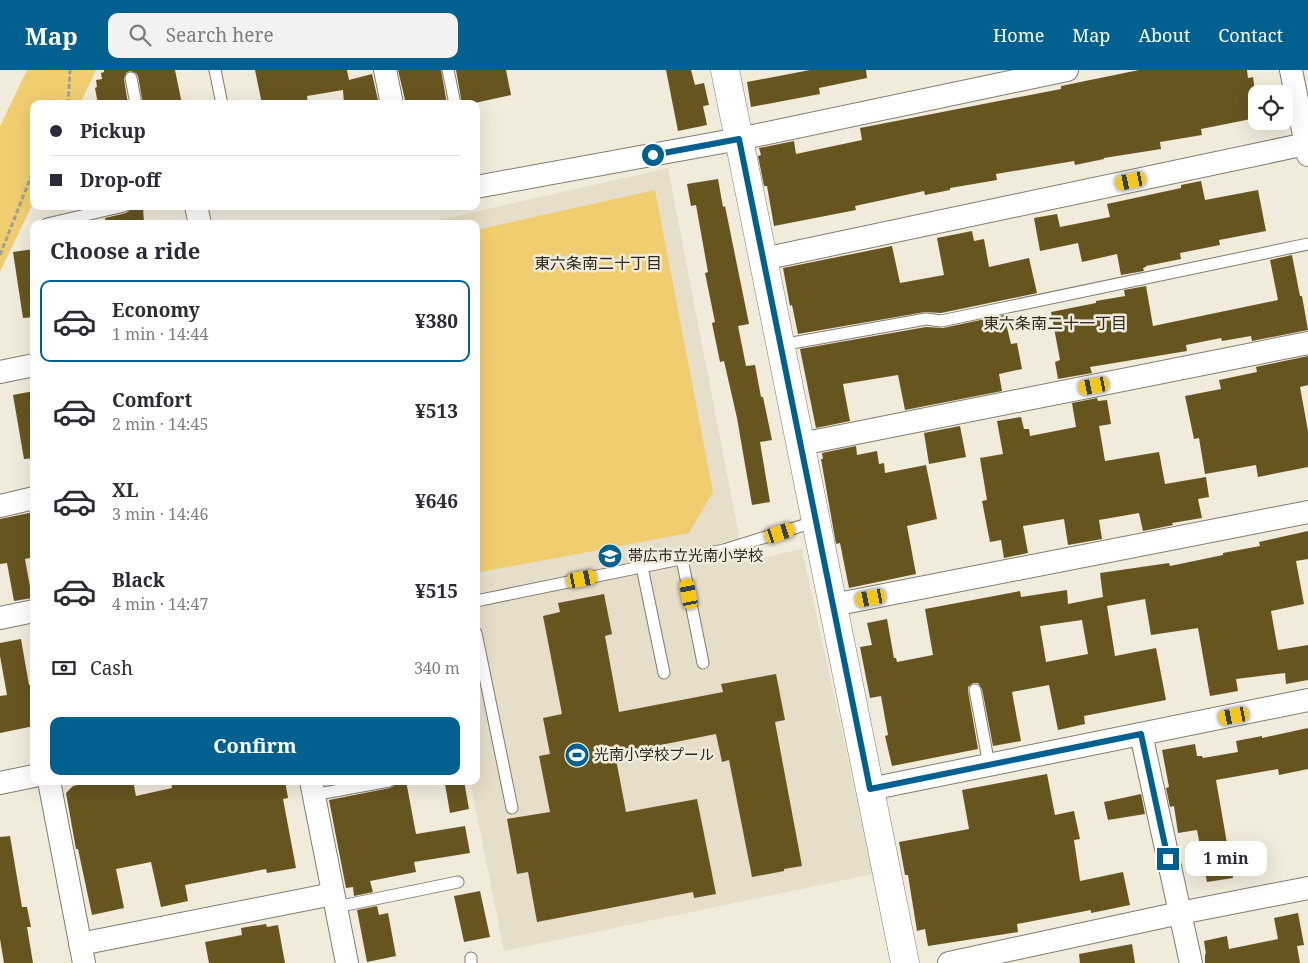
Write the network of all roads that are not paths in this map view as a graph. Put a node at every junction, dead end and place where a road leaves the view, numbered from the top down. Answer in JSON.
{"nodes":[{"id":1,"x":215,"y":70,"type":"edge"},
{"id":2,"x":385,"y":70,"type":"edge"},
{"id":3,"x":448,"y":70,"type":"edge"},
{"id":4,"x":725,"y":70,"type":"edge"},
{"id":5,"x":1068,"y":70,"type":"edge"},
{"id":6,"x":1291,"y":70,"type":"edge"},
{"id":7,"x":1006,"y":76,"type":"edge"},
{"id":8,"x":131,"y":78,"type":"dead end"},
{"id":9,"x":135,"y":100,"type":"edge"},
{"id":10,"x":221,"y":100,"type":"edge"},
{"id":11,"x":391,"y":100,"type":"edge"},
{"id":12,"x":454,"y":100,"type":"edge"},
{"id":13,"x":739,"y":139,"type":"junction"},
{"id":14,"x":1307,"y":149,"type":"edge"},
{"id":15,"x":480,"y":186,"type":"edge"},
{"id":16,"x":92,"y":210,"type":"edge"},
{"id":17,"x":60,"y":220,"type":"edge"},
{"id":18,"x":1308,"y":244,"type":"edge"},
{"id":19,"x":763,"y":259,"type":"junction"},
{"id":20,"x":1308,"y":343,"type":"edge"},
{"id":21,"x":781,"y":346,"type":"junction"},
{"id":22,"x":30,"y":366,"type":"edge"},
{"id":23,"x":0,"y":372,"type":"edge"},
{"id":24,"x":801,"y":444,"type":"junction"},
{"id":25,"x":30,"y":499,"type":"edge"},
{"id":26,"x":0,"y":506,"type":"edge"},
{"id":27,"x":1308,"y":512,"type":"edge"},
{"id":28,"x":817,"y":521,"type":"junction"},
{"id":29,"x":682,"y":559,"type":"junction"},
{"id":30,"x":642,"y":567,"type":"junction"},
{"id":31,"x":480,"y":600,"type":"edge"},
{"id":32,"x":833,"y":605,"type":"junction"},
{"id":33,"x":30,"y":612,"type":"edge"},
{"id":34,"x":0,"y":618,"type":"edge"},
{"id":35,"x":480,"y":652,"type":"edge"},
{"id":36,"x":703,"y":663,"type":"dead end"},
{"id":37,"x":664,"y":673,"type":"dead end"},
{"id":38,"x":975,"y":690,"type":"dead end"},
{"id":39,"x":1308,"y":700,"type":"edge"},
{"id":40,"x":1141,"y":734,"type":"junction"},
{"id":41,"x":989,"y":765,"type":"junction"},
{"id":42,"x":30,"y":777,"type":"edge"},
{"id":43,"x":0,"y":783,"type":"edge"},
{"id":44,"x":50,"y":785,"type":"edge"},
{"id":45,"x":345,"y":785,"type":"edge"},
{"id":46,"x":312,"y":788,"type":"edge"},
{"id":47,"x":870,"y":789,"type":"junction"},
{"id":48,"x":512,"y":808,"type":"dead end"},
{"id":49,"x":458,"y":882,"type":"dead end"},
{"id":50,"x":1308,"y":888,"type":"edge"},
{"id":51,"x":334,"y":901,"type":"junction"},
{"id":52,"x":1180,"y":913,"type":"junction"},
{"id":53,"x":82,"y":953,"type":"edge"},
{"id":54,"x":347,"y":963,"type":"edge"},
{"id":55,"x":905,"y":963,"type":"edge"},
{"id":56,"x":948,"y":963,"type":"edge"},
{"id":57,"x":1191,"y":963,"type":"edge"}],
"edges":[{"from":1,"to":10,"type":"lane"},
{"from":2,"to":11,"type":"street"},
{"from":3,"to":12,"type":"lane"},
{"from":4,"to":13,"type":"street"},
{"from":5,"to":7,"type":"street"},
{"from":6,"to":14,"type":"street"},
{"from":7,"to":13,"type":"street"},
{"from":8,"to":9,"type":"lane"},
{"from":13,"to":15,"type":"street"},
{"from":13,"to":19,"type":"street"},
{"from":14,"to":19,"type":"street"},
{"from":16,"to":17,"type":"lane"},
{"from":18,"to":21,"type":"lane"},
{"from":19,"to":21,"type":"street"},
{"from":20,"to":24,"type":"street"},
{"from":21,"to":24,"type":"street"},
{"from":22,"to":23,"type":"street"},
{"from":24,"to":28,"type":"street"},
{"from":25,"to":26,"type":"street"},
{"from":27,"to":32,"type":"street"},
{"from":28,"to":29,"type":"lane"},
{"from":28,"to":32,"type":"street"},
{"from":29,"to":30,"type":"lane"},
{"from":29,"to":36,"type":"lane"},
{"from":30,"to":31,"type":"lane"},
{"from":30,"to":37,"type":"lane"},
{"from":32,"to":47,"type":"street"},
{"from":33,"to":34,"type":"street"},
{"from":35,"to":48,"type":"lane"},
{"from":38,"to":41,"type":"lane"},
{"from":39,"to":40,"type":"street"},
{"from":40,"to":41,"type":"street"},
{"from":40,"to":52,"type":"street"},
{"from":41,"to":47,"type":"street"},
{"from":42,"to":43,"type":"street"},
{"from":44,"to":53,"type":"street"},
{"from":45,"to":46,"type":"lane"},
{"from":46,"to":51,"type":"street"},
{"from":47,"to":55,"type":"street"},
{"from":49,"to":51,"type":"lane"},
{"from":50,"to":52,"type":"street"},
{"from":51,"to":53,"type":"street"},
{"from":51,"to":54,"type":"street"},
{"from":52,"to":56,"type":"street"},
{"from":52,"to":57,"type":"street"}]}
